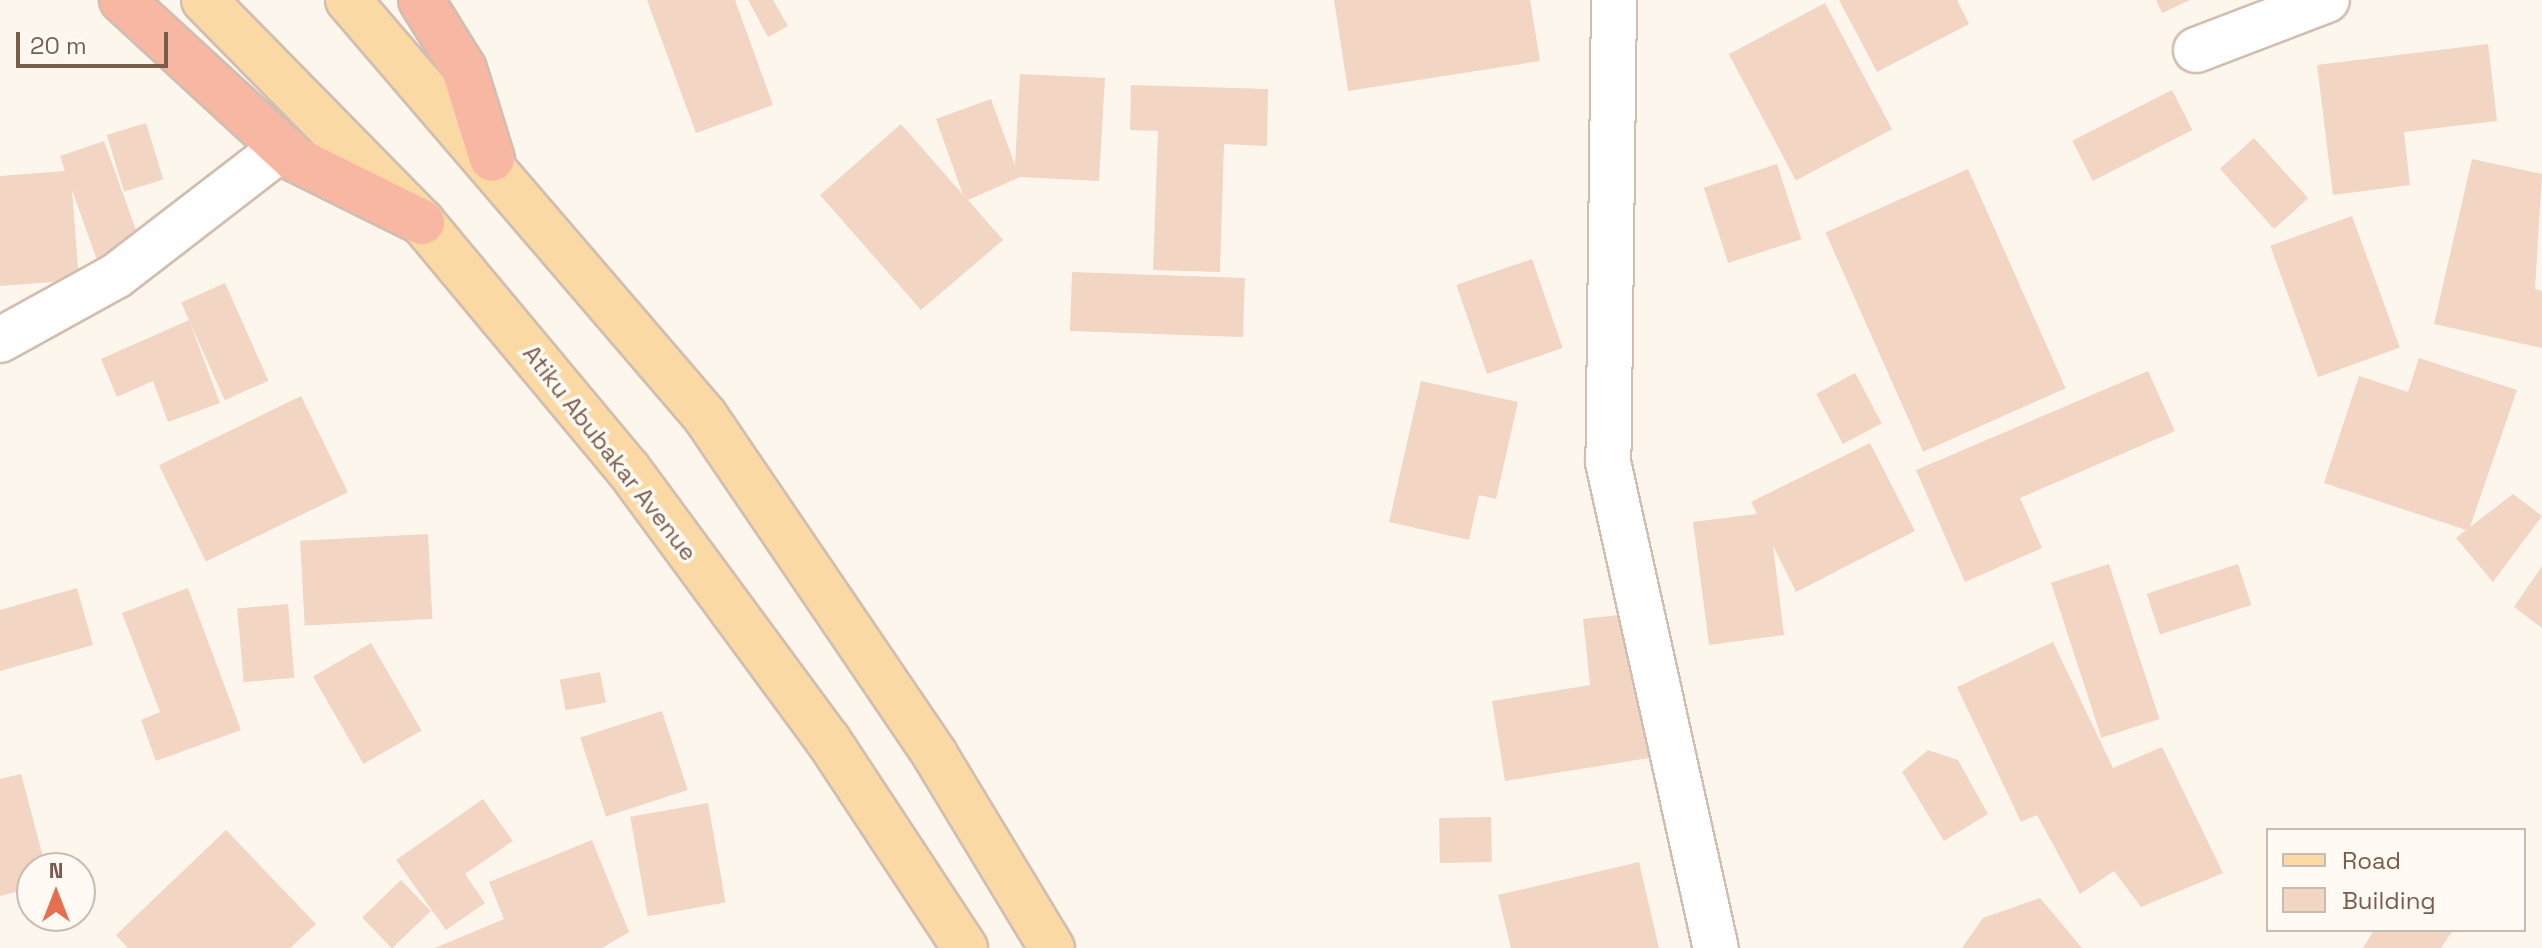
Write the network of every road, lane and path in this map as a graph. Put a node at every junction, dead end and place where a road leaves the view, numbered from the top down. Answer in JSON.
{"nodes":[{"id":1,"x":122,"y":0,"type":"edge"},
{"id":2,"x":204,"y":0,"type":"edge"},
{"id":3,"x":348,"y":0,"type":"edge"},
{"id":4,"x":421,"y":0,"type":"edge"},
{"id":5,"x":1614,"y":0,"type":"edge"},
{"id":6,"x":2327,"y":0,"type":"edge"},
{"id":7,"x":2196,"y":50,"type":"dead end"},
{"id":8,"x":282,"y":148,"type":"junction"},
{"id":9,"x":492,"y":159,"type":"junction"},
{"id":10,"x":422,"y":222,"type":"junction"},
{"id":11,"x":0,"y":340,"type":"edge"},
{"id":12,"x":965,"y":948,"type":"edge"},
{"id":13,"x":1052,"y":948,"type":"edge"},
{"id":14,"x":1716,"y":948,"type":"edge"}],
"edges":[{"from":1,"to":8,"type":"highway"},
{"from":2,"to":10,"type":"main road","name":"Atiku Abubakar Avenue"},
{"from":3,"to":9,"type":"main road"},
{"from":4,"to":9,"type":"highway"},
{"from":5,"to":14,"type":"street"},
{"from":6,"to":7,"type":"street"},
{"from":8,"to":10,"type":"highway"},
{"from":8,"to":11,"type":"street"},
{"from":9,"to":13,"type":"main road"},
{"from":10,"to":12,"type":"main road","name":"Atiku Abubakar Avenue"}]}
